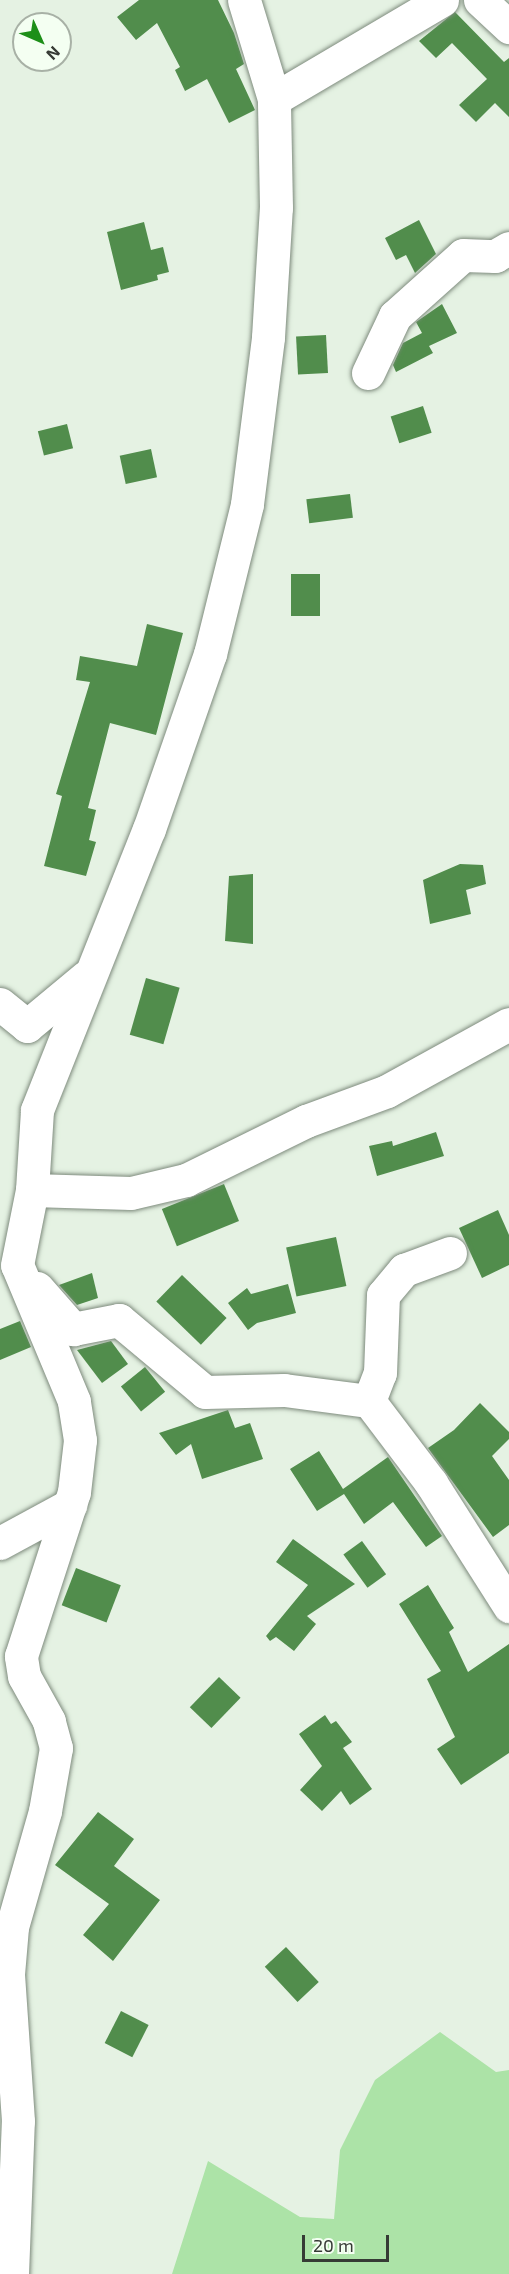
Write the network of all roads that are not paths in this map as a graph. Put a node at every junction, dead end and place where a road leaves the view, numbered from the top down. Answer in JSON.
{"nodes":[{"id":1,"x":244,"y":0,"type":"edge"},
{"id":2,"x":442,"y":0,"type":"edge"},
{"id":3,"x":480,"y":0,"type":"edge"},
{"id":4,"x":509,"y":27,"type":"edge"},
{"id":5,"x":274,"y":99,"type":"junction"},
{"id":6,"x":509,"y":248,"type":"edge"},
{"id":7,"x":368,"y":374,"type":"dead end"},
{"id":8,"x":89,"y":974,"type":"junction"},
{"id":9,"x":0,"y":1004,"type":"edge"},
{"id":10,"x":509,"y":1024,"type":"edge"},
{"id":11,"x":32,"y":1191,"type":"junction"},
{"id":12,"x":450,"y":1253,"type":"dead end"},
{"id":13,"x":8,"y":1274,"type":"edge"},
{"id":14,"x":369,"y":1401,"type":"junction"},
{"id":15,"x":70,"y":1505,"type":"junction"},
{"id":16,"x":0,"y":1543,"type":"edge"},
{"id":17,"x":509,"y":1606,"type":"edge"},
{"id":18,"x":12,"y":2274,"type":"edge"}],
"edges":[{"from":1,"to":5,"type":"street"},
{"from":2,"to":5,"type":"street"},
{"from":3,"to":4,"type":"street"},
{"from":5,"to":8,"type":"street"},
{"from":6,"to":7,"type":"street"},
{"from":8,"to":9,"type":"street"},
{"from":8,"to":11,"type":"street"},
{"from":10,"to":11,"type":"street"},
{"from":11,"to":13,"type":"street"},
{"from":12,"to":14,"type":"street"},
{"from":13,"to":14,"type":"street"},
{"from":13,"to":15,"type":"street"},
{"from":14,"to":17,"type":"street"},
{"from":15,"to":16,"type":"street"},
{"from":15,"to":18,"type":"street"}]}
